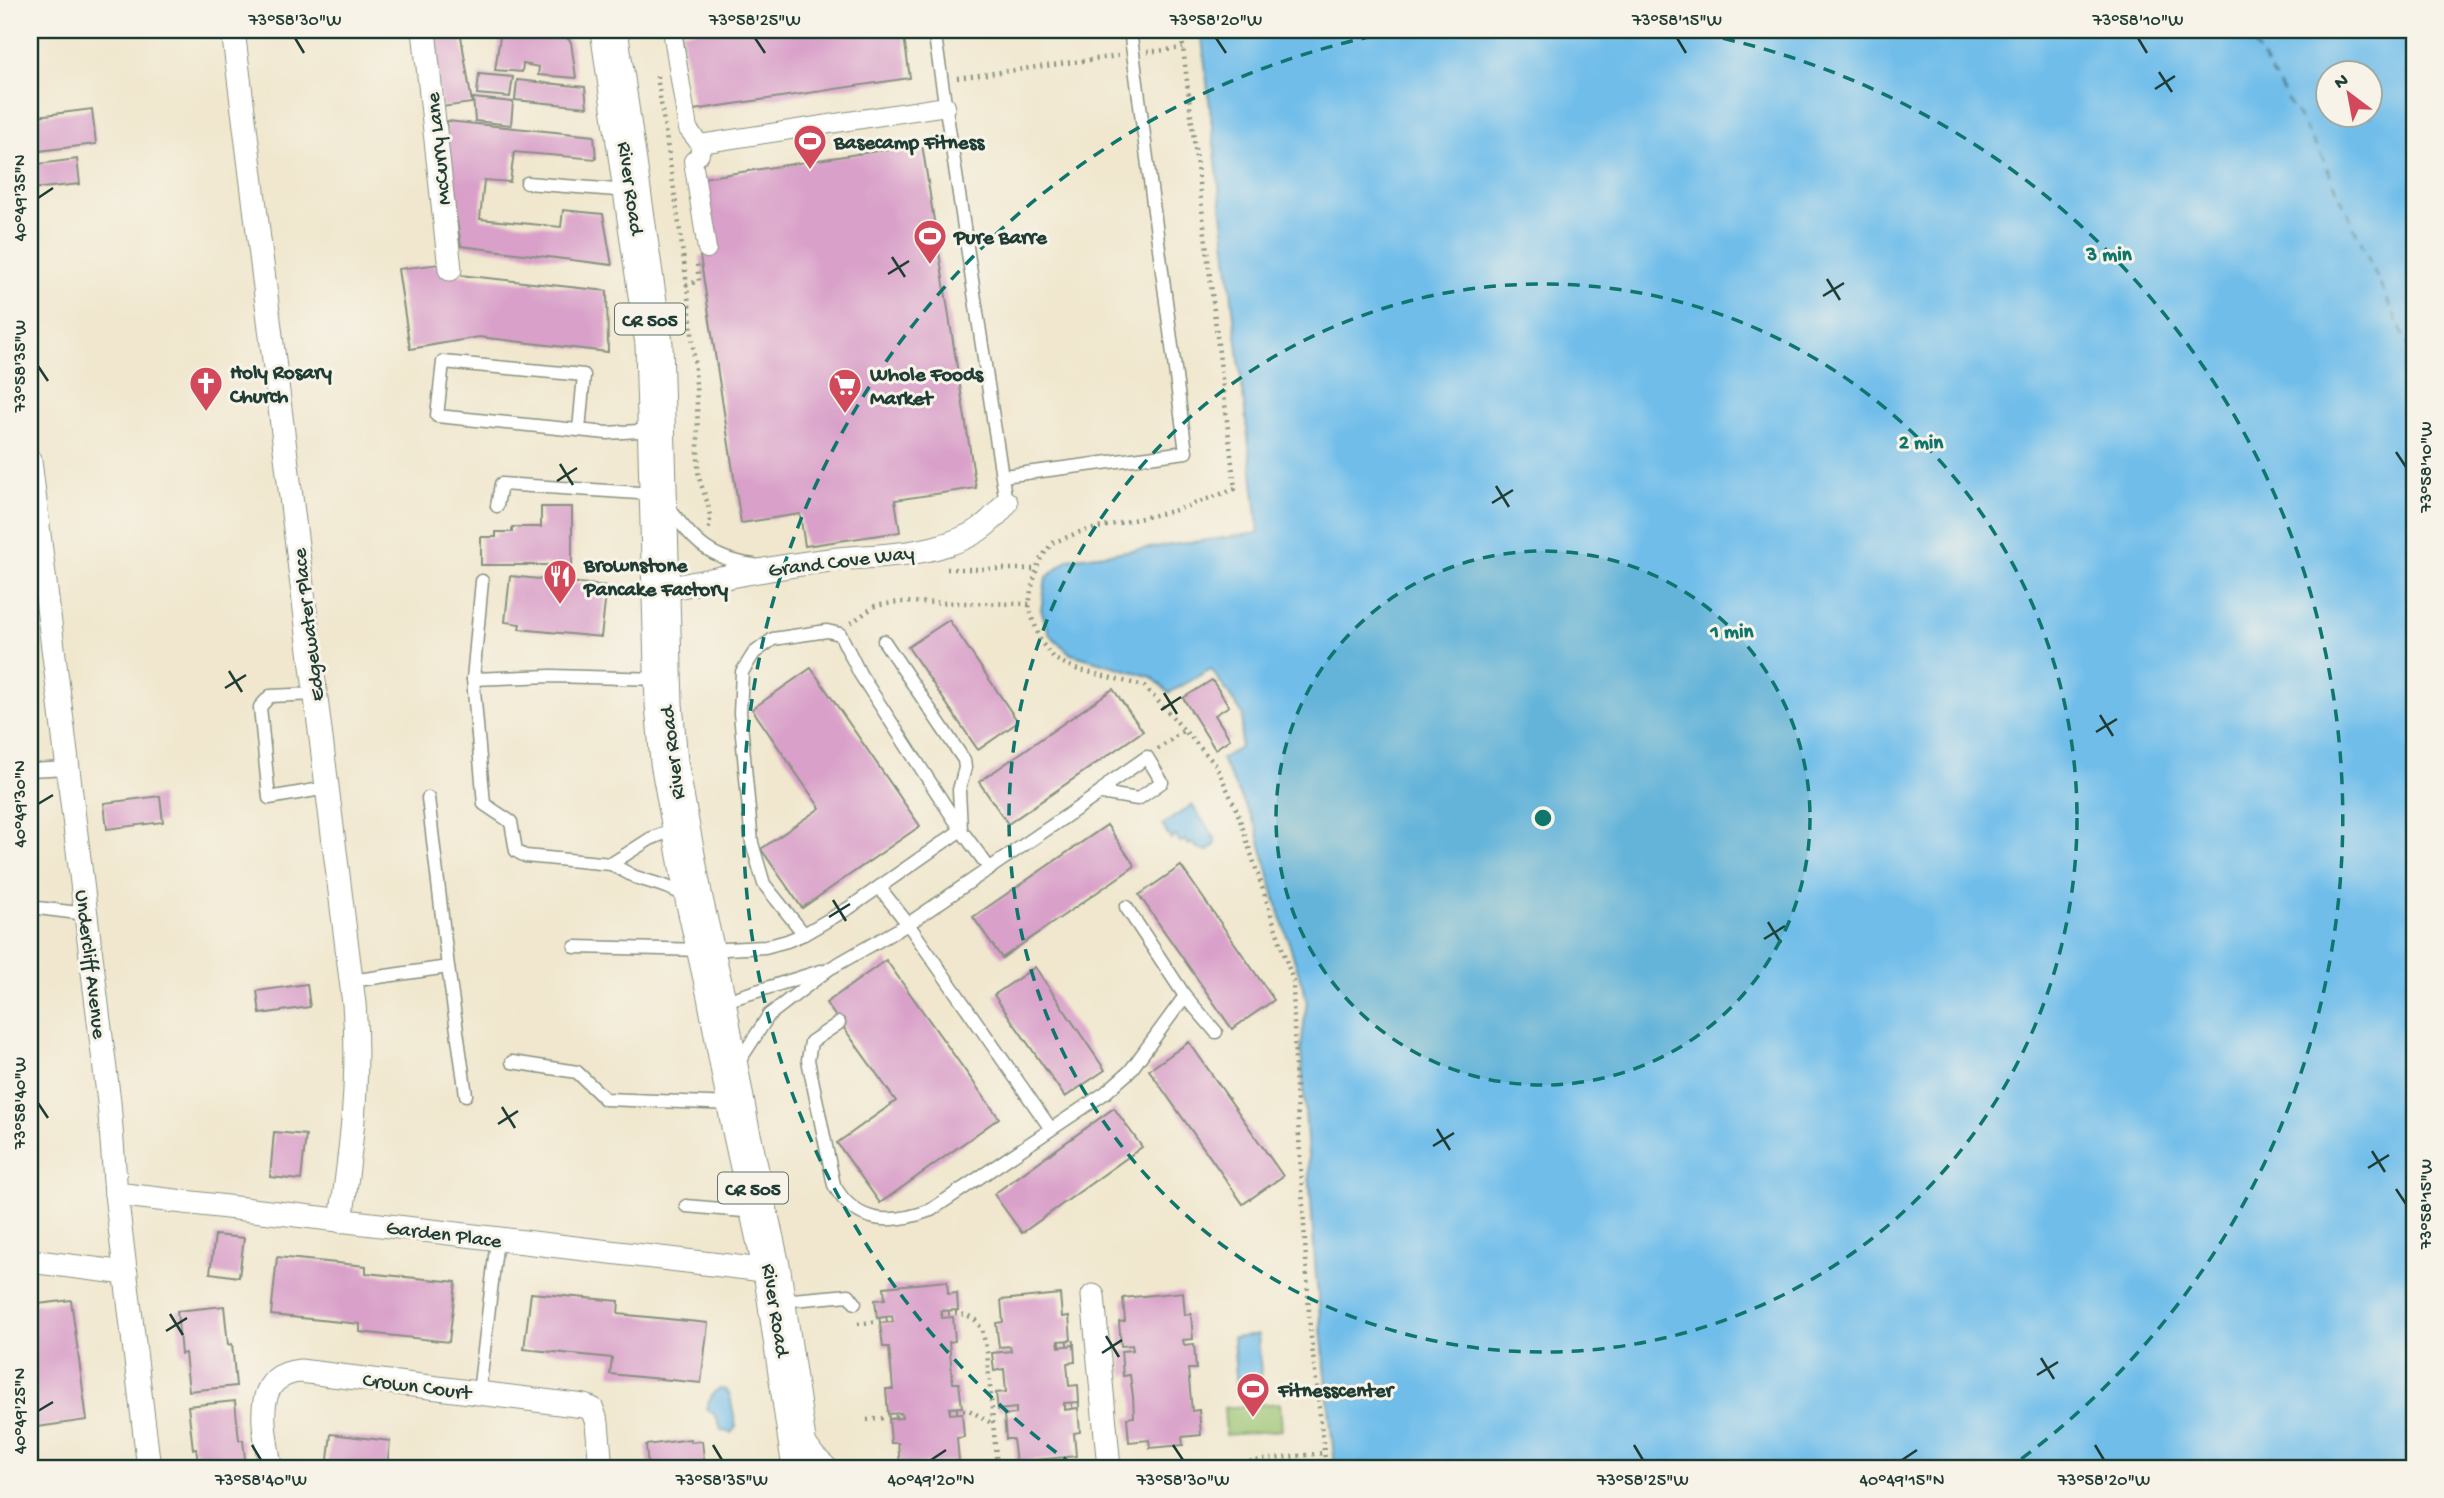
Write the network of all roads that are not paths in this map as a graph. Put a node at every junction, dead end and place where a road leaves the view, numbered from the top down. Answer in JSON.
{"nodes":[{"id":1,"x":233,"y":30,"type":"edge"},
{"id":2,"x":424,"y":30,"type":"edge"},
{"id":3,"x":609,"y":30,"type":"edge"},
{"id":4,"x":934,"y":30,"type":"edge"},
{"id":5,"x":1130,"y":30,"type":"edge"},
{"id":6,"x":673,"y":36,"type":"dead end"},
{"id":7,"x":946,"y":106,"type":"junction"},
{"id":8,"x":700,"y":144,"type":"junction"},
{"id":9,"x":527,"y":183,"type":"dead end"},
{"id":10,"x":633,"y":191,"type":"junction"},
{"id":11,"x":707,"y":249,"type":"dead end"},
{"id":12,"x":450,"y":269,"type":"dead end"},
{"id":13,"x":579,"y":430,"type":"junction"},
{"id":14,"x":658,"y":430,"type":"junction"},
{"id":15,"x":30,"y":461,"type":"edge"},
{"id":16,"x":1003,"y":476,"type":"junction"},
{"id":17,"x":659,"y":494,"type":"junction"},
{"id":18,"x":1006,"y":503,"type":"joint"},
{"id":19,"x":497,"y":506,"type":"dead end"},
{"id":20,"x":772,"y":568,"type":"junction"},
{"id":21,"x":482,"y":581,"type":"dead end"},
{"id":22,"x":662,"y":590,"type":"junction"},
{"id":23,"x":884,"y":641,"type":"dead end"},
{"id":24,"x":474,"y":679,"type":"junction"},
{"id":25,"x":664,"y":679,"type":"junction"},
{"id":26,"x":316,"y":694,"type":"junction"},
{"id":27,"x":68,"y":768,"type":"junction"},
{"id":28,"x":30,"y":770,"type":"edge"},
{"id":29,"x":327,"y":788,"type":"junction"},
{"id":30,"x":1100,"y":793,"type":"junction"},
{"id":31,"x":428,"y":798,"type":"dead end"},
{"id":32,"x":681,"y":827,"type":"junction"},
{"id":33,"x":961,"y":831,"type":"junction"},
{"id":34,"x":611,"y":864,"type":"junction"},
{"id":35,"x":990,"y":869,"type":"junction"},
{"id":36,"x":879,"y":887,"type":"junction"},
{"id":37,"x":694,"y":899,"type":"junction"},
{"id":38,"x":30,"y":907,"type":"edge"},
{"id":39,"x":1126,"y":907,"type":"dead end"},
{"id":40,"x":86,"y":914,"type":"junction"},
{"id":41,"x":908,"y":924,"type":"junction"},
{"id":42,"x":804,"y":934,"type":"junction"},
{"id":43,"x":575,"y":947,"type":"dead end"},
{"id":44,"x":706,"y":950,"type":"junction"},
{"id":45,"x":448,"y":967,"type":"junction"},
{"id":46,"x":829,"y":969,"type":"junction"},
{"id":47,"x":351,"y":981,"type":"junction"},
{"id":48,"x":1185,"y":996,"type":"junction"},
{"id":49,"x":718,"y":1003,"type":"junction"},
{"id":50,"x":839,"y":1023,"type":"dead end"},
{"id":51,"x":1216,"y":1032,"type":"dead end"},
{"id":52,"x":512,"y":1062,"type":"dead end"},
{"id":53,"x":733,"y":1090,"type":"junction"},
{"id":54,"x":466,"y":1095,"type":"dead end"},
{"id":55,"x":1051,"y":1129,"type":"junction"},
{"id":56,"x":116,"y":1194,"type":"junction"},
{"id":57,"x":686,"y":1206,"type":"dead end"},
{"id":58,"x":759,"y":1212,"type":"junction"},
{"id":59,"x":341,"y":1221,"type":"junction"},
{"id":60,"x":497,"y":1239,"type":"junction"},
{"id":61,"x":30,"y":1261,"type":"edge"},
{"id":62,"x":126,"y":1273,"type":"junction"},
{"id":63,"x":774,"y":1286,"type":"junction"},
{"id":64,"x":1093,"y":1296,"type":"dead end"},
{"id":65,"x":855,"y":1303,"type":"dead end"},
{"id":66,"x":479,"y":1393,"type":"junction"},
{"id":67,"x":797,"y":1433,"type":"junction"},
{"id":68,"x":149,"y":1468,"type":"edge"},
{"id":69,"x":270,"y":1468,"type":"edge"},
{"id":70,"x":601,"y":1468,"type":"edge"},
{"id":71,"x":801,"y":1468,"type":"edge"},
{"id":72,"x":826,"y":1468,"type":"edge"},
{"id":73,"x":1109,"y":1468,"type":"edge"}],
"edges":[{"from":1,"to":26,"type":"street","name":"Edgewater Place"},
{"from":2,"to":12,"type":"street","name":"McCurry Lane"},
{"from":3,"to":10,"type":"main road","name":"River Road","number":"CR 505"},
{"from":4,"to":7,"type":"lane"},
{"from":5,"to":16,"type":"lane"},
{"from":6,"to":8,"type":"street"},
{"from":7,"to":8,"type":"street"},
{"from":7,"to":16,"type":"lane"},
{"from":8,"to":11,"type":"street"},
{"from":9,"to":10,"type":"lane"},
{"from":10,"to":14,"type":"main road","name":"River Road","number":"CR 505"},
{"from":13,"to":13,"type":"lane"},
{"from":13,"to":14,"type":"lane"},
{"from":14,"to":17,"type":"main road","name":"River Road","number":"CR 505"},
{"from":15,"to":27,"type":"street","name":"Undercliff Avenue"},
{"from":16,"to":18,"type":"lane"},
{"from":17,"to":19,"type":"lane"},
{"from":17,"to":20,"type":"lane"},
{"from":17,"to":22,"type":"main road","name":"River Road","number":"CR 505"},
{"from":18,"to":20,"type":"street","name":"Grand Cove Way"},
{"from":20,"to":22,"type":"street","name":"Grand Cove Way"},
{"from":21,"to":24,"type":"lane"},
{"from":22,"to":25,"type":"main road","name":"River Road","number":"CR 505"},
{"from":23,"to":33,"type":"lane"},
{"from":24,"to":25,"type":"lane"},
{"from":24,"to":34,"type":"lane"},
{"from":25,"to":32,"type":"main road","name":"River Road","number":"CR 505"},
{"from":26,"to":29,"type":"street","name":"Edgewater Place"},
{"from":26,"to":29,"type":"lane"},
{"from":27,"to":28,"type":"lane"},
{"from":27,"to":40,"type":"street","name":"Undercliff Avenue"},
{"from":29,"to":47,"type":"street","name":"Edgewater Place"},
{"from":30,"to":30,"type":"lane"},
{"from":30,"to":35,"type":"lane"},
{"from":31,"to":45,"type":"lane"},
{"from":32,"to":34,"type":"lane"},
{"from":32,"to":37,"type":"main road","name":"River Road","number":"CR 505"},
{"from":33,"to":35,"type":"lane"},
{"from":33,"to":36,"type":"lane"},
{"from":33,"to":42,"type":"lane"},
{"from":34,"to":37,"type":"lane"},
{"from":35,"to":41,"type":"lane"},
{"from":36,"to":41,"type":"lane"},
{"from":36,"to":42,"type":"lane"},
{"from":37,"to":44,"type":"main road","name":"River Road","number":"CR 505"},
{"from":38,"to":40,"type":"lane"},
{"from":39,"to":48,"type":"lane"},
{"from":40,"to":56,"type":"street","name":"Undercliff Avenue"},
{"from":41,"to":46,"type":"lane"},
{"from":41,"to":55,"type":"lane"},
{"from":42,"to":44,"type":"lane"},
{"from":43,"to":44,"type":"lane"},
{"from":44,"to":49,"type":"main road","name":"River Road","number":"CR 505"},
{"from":45,"to":47,"type":"lane"},
{"from":45,"to":54,"type":"lane"},
{"from":46,"to":49,"type":"lane"},
{"from":46,"to":53,"type":"lane"},
{"from":47,"to":59,"type":"street","name":"Edgewater Place"},
{"from":48,"to":51,"type":"lane"},
{"from":48,"to":55,"type":"lane"},
{"from":49,"to":53,"type":"main road","name":"River Road","number":"CR 505"},
{"from":50,"to":55,"type":"lane"},
{"from":52,"to":53,"type":"lane"},
{"from":53,"to":58,"type":"main road","name":"River Road","number":"CR 505"},
{"from":56,"to":59,"type":"street","name":"Garden Place"},
{"from":56,"to":62,"type":"street","name":"Undercliff Avenue"},
{"from":57,"to":58,"type":"lane"},
{"from":58,"to":63,"type":"main road","name":"River Road","number":"CR 505"},
{"from":59,"to":60,"type":"street","name":"Garden Place"},
{"from":60,"to":63,"type":"street","name":"Garden Place"},
{"from":60,"to":66,"type":"lane"},
{"from":61,"to":62,"type":"street"},
{"from":62,"to":68,"type":"street","name":"Undercliff Avenue"},
{"from":63,"to":65,"type":"lane"},
{"from":63,"to":67,"type":"main road","name":"River Road","number":"CR 505"},
{"from":64,"to":73,"type":"street"},
{"from":66,"to":69,"type":"street","name":"Crown Court"},
{"from":66,"to":70,"type":"street","name":"Crown Court"},
{"from":67,"to":71,"type":"main road","name":"River Road","number":"CR 505"},
{"from":67,"to":72,"type":"street"}]}
